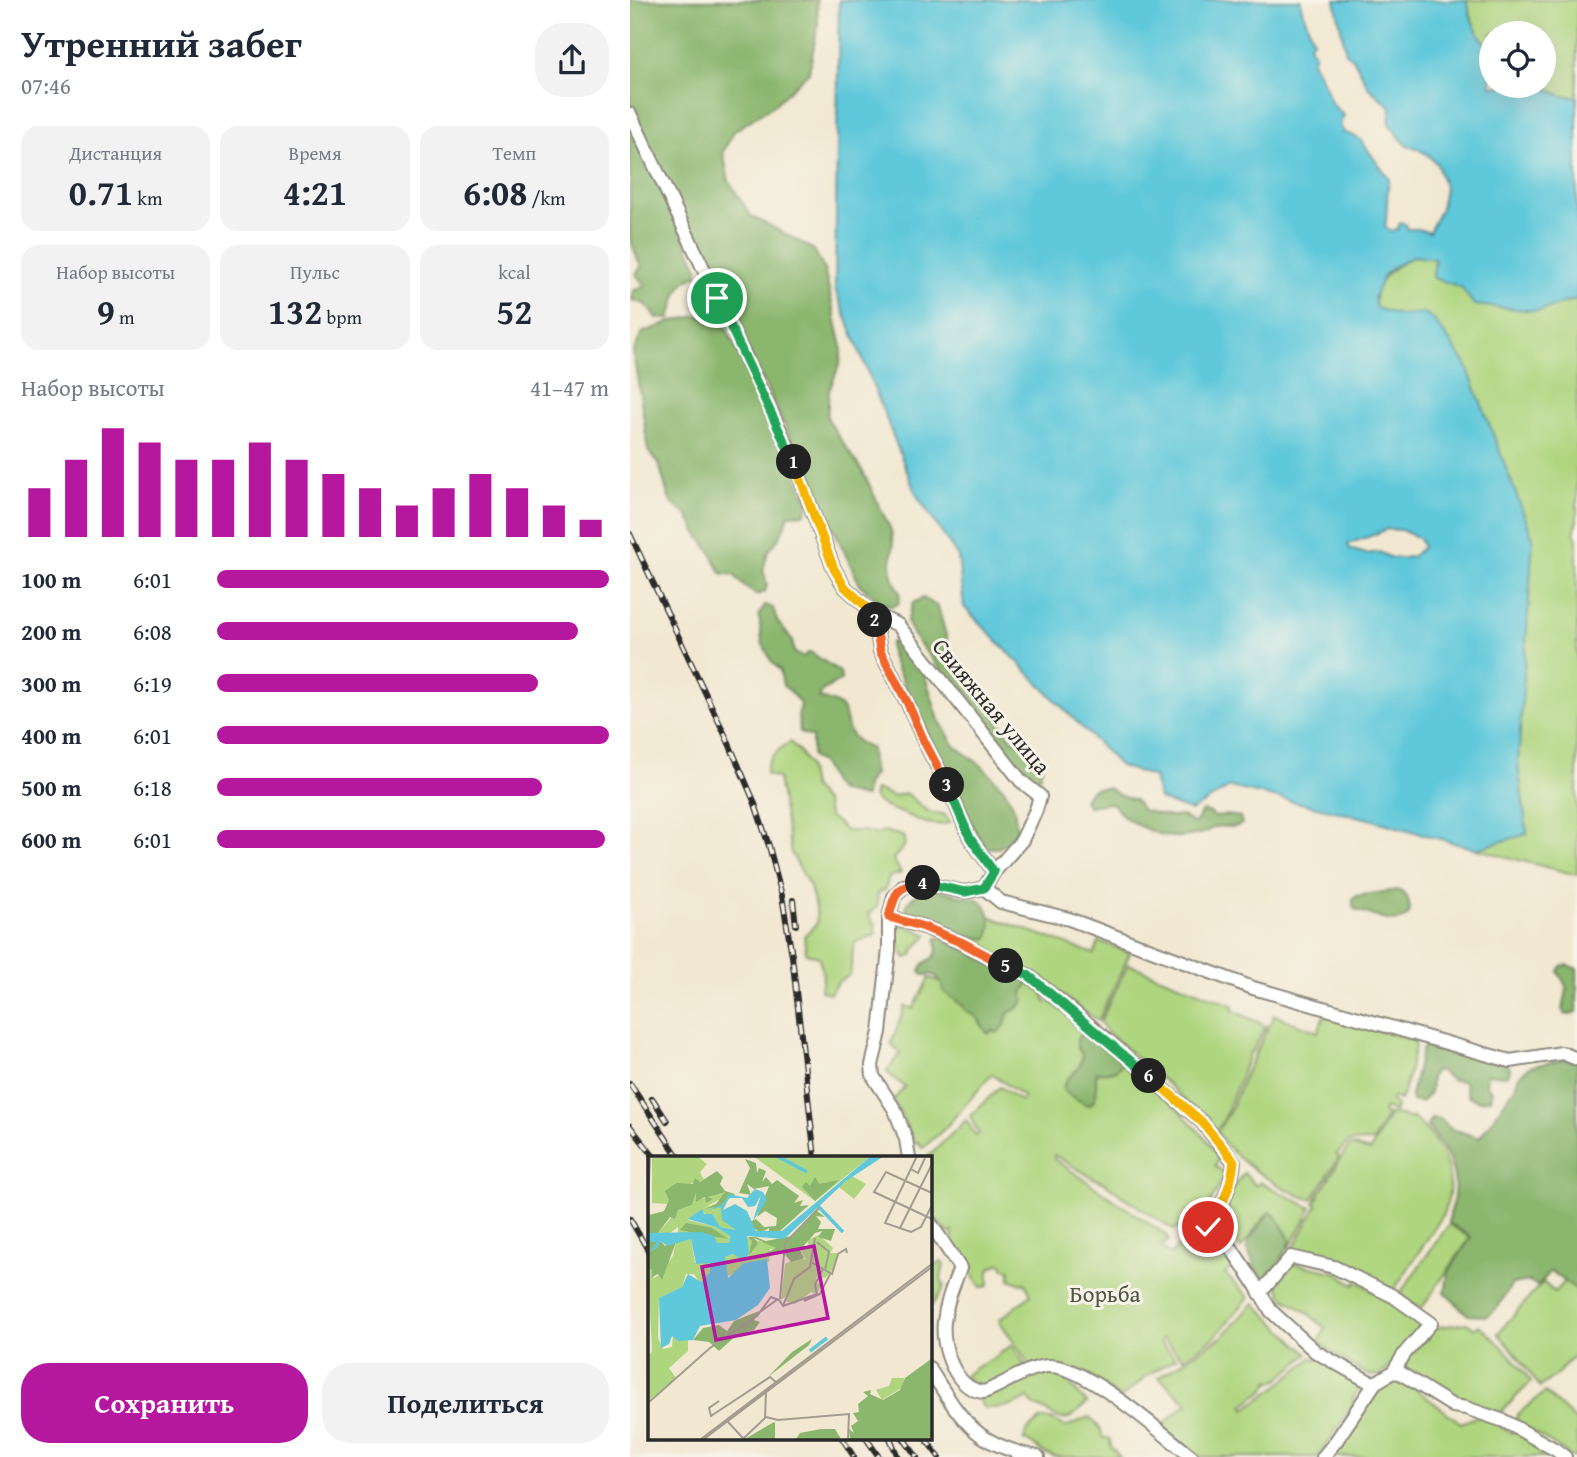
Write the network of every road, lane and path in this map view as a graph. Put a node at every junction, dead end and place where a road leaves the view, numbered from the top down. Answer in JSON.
{"nodes":[{"id":1,"x":630,"y":114,"type":"edge"},
{"id":2,"x":874,"y":614,"type":"junction"},
{"id":3,"x":994,"y":872,"type":"junction"},
{"id":4,"x":984,"y":888,"type":"junction"},
{"id":5,"x":889,"y":917,"type":"junction"},
{"id":6,"x":1577,"y":1059,"type":"edge"},
{"id":7,"x":909,"y":1156,"type":"edge"},
{"id":8,"x":931,"y":1224,"type":"edge"},
{"id":9,"x":1261,"y":1293,"type":"junction"},
{"id":10,"x":931,"y":1371,"type":"edge"},
{"id":11,"x":1393,"y":1372,"type":"junction"},
{"id":12,"x":1375,"y":1383,"type":"junction"},
{"id":13,"x":1038,"y":1457,"type":"edge"},
{"id":14,"x":1192,"y":1457,"type":"edge"},
{"id":15,"x":1323,"y":1457,"type":"edge"},
{"id":16,"x":1565,"y":1457,"type":"edge"}],
"edges":[{"from":1,"to":2,"type":"street","name":"Свияжная улица"},
{"from":2,"to":3,"type":"street"},
{"from":2,"to":3,"type":"street","name":"Свияжная улица"},
{"from":3,"to":4,"type":"street","name":"Свияжная улица"},
{"from":4,"to":5,"type":"street"},
{"from":4,"to":6,"type":"street"},
{"from":5,"to":7,"type":"street"},
{"from":5,"to":9,"type":"street"},
{"from":8,"to":14,"type":"street"},
{"from":9,"to":11,"type":"street"},
{"from":9,"to":12,"type":"street"},
{"from":10,"to":13,"type":"street"},
{"from":11,"to":12,"type":"street"},
{"from":11,"to":16,"type":"street"},
{"from":12,"to":15,"type":"street"}]}
